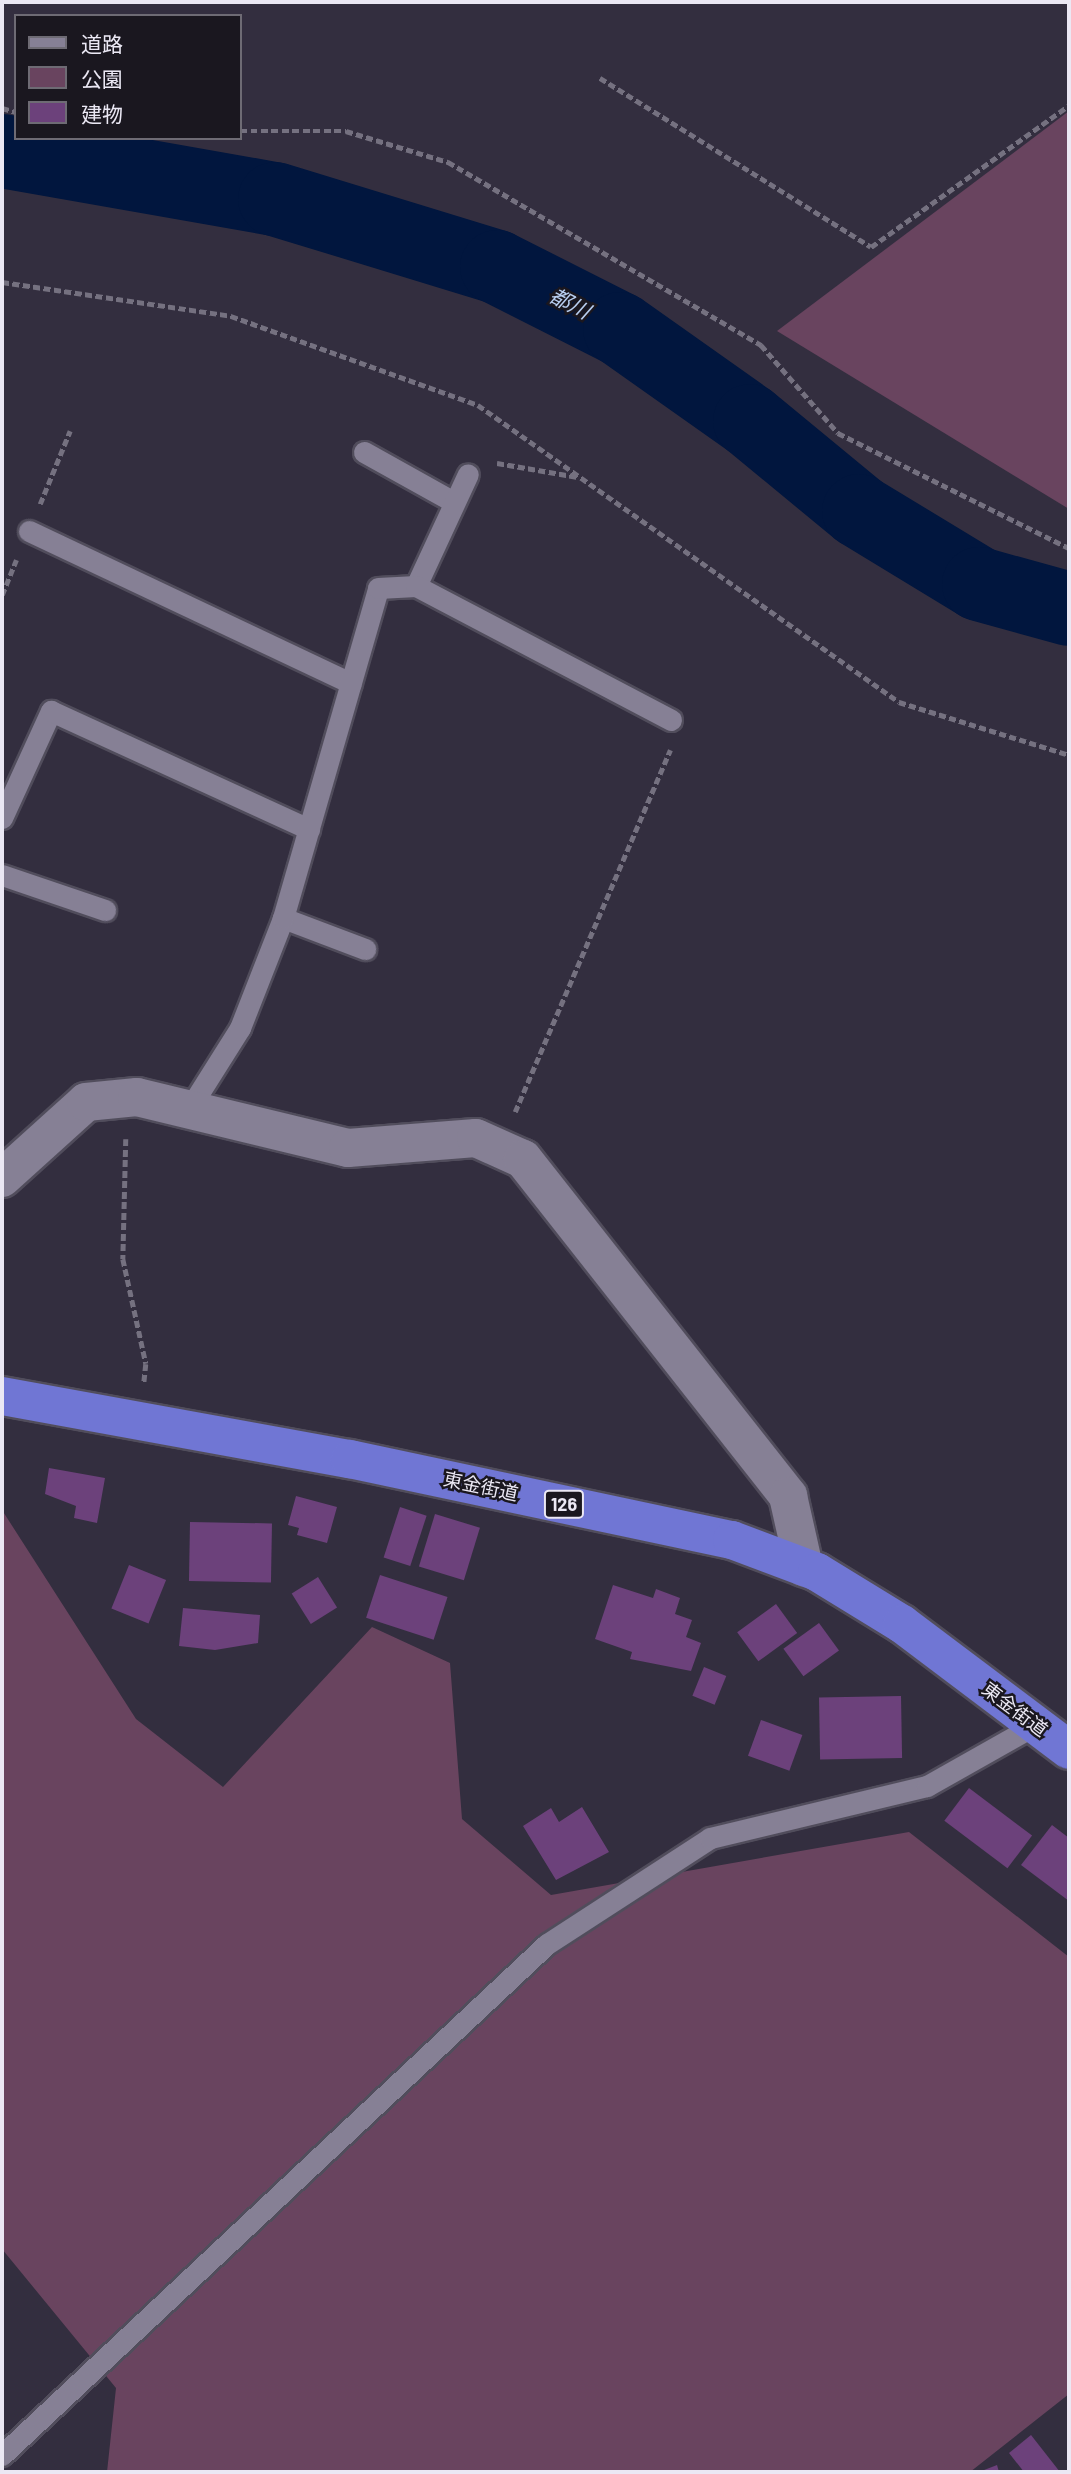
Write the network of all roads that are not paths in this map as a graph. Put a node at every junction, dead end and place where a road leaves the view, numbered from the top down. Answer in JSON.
{"nodes":[{"id":1,"x":364,"y":452,"type":"dead end"},
{"id":2,"x":468,"y":474,"type":"road end"},
{"id":3,"x":454,"y":502,"type":"junction"},
{"id":4,"x":29,"y":531,"type":"dead end"},
{"id":5,"x":416,"y":586,"type":"junction"},
{"id":6,"x":351,"y":683,"type":"junction"},
{"id":7,"x":671,"y":720,"type":"road end"},
{"id":8,"x":2,"y":818,"type":"edge"},
{"id":9,"x":309,"y":829,"type":"junction"},
{"id":10,"x":2,"y":875,"type":"edge"},
{"id":11,"x":105,"y":910,"type":"dead end"},
{"id":12,"x":284,"y":918,"type":"junction"},
{"id":13,"x":365,"y":949,"type":"dead end"},
{"id":14,"x":189,"y":1109,"type":"junction"},
{"id":15,"x":2,"y":1178,"type":"edge"},
{"id":16,"x":2,"y":1396,"type":"edge"},
{"id":17,"x":804,"y":1567,"type":"junction"},
{"id":18,"x":1035,"y":1725,"type":"junction"},
{"id":19,"x":1069,"y":1750,"type":"edge"},
{"id":20,"x":2,"y":2455,"type":"edge"}],
"edges":[{"from":1,"to":3,"type":"lane"},
{"from":2,"to":3,"type":"lane"},
{"from":3,"to":5,"type":"lane"},
{"from":4,"to":6,"type":"lane"},
{"from":5,"to":6,"type":"lane"},
{"from":5,"to":7,"type":"lane"},
{"from":6,"to":9,"type":"lane"},
{"from":8,"to":9,"type":"lane"},
{"from":9,"to":12,"type":"lane"},
{"from":10,"to":11,"type":"lane"},
{"from":12,"to":13,"type":"lane"},
{"from":12,"to":14,"type":"lane"},
{"from":14,"to":15,"type":"street"},
{"from":14,"to":17,"type":"street"},
{"from":16,"to":17,"type":"highway","name":"東金街道","number":"126"},
{"from":17,"to":18,"type":"highway","name":"東金街道","number":"126"},
{"from":18,"to":19,"type":"highway","name":"東金街道","number":"126"},
{"from":18,"to":20,"type":"lane"}]}
